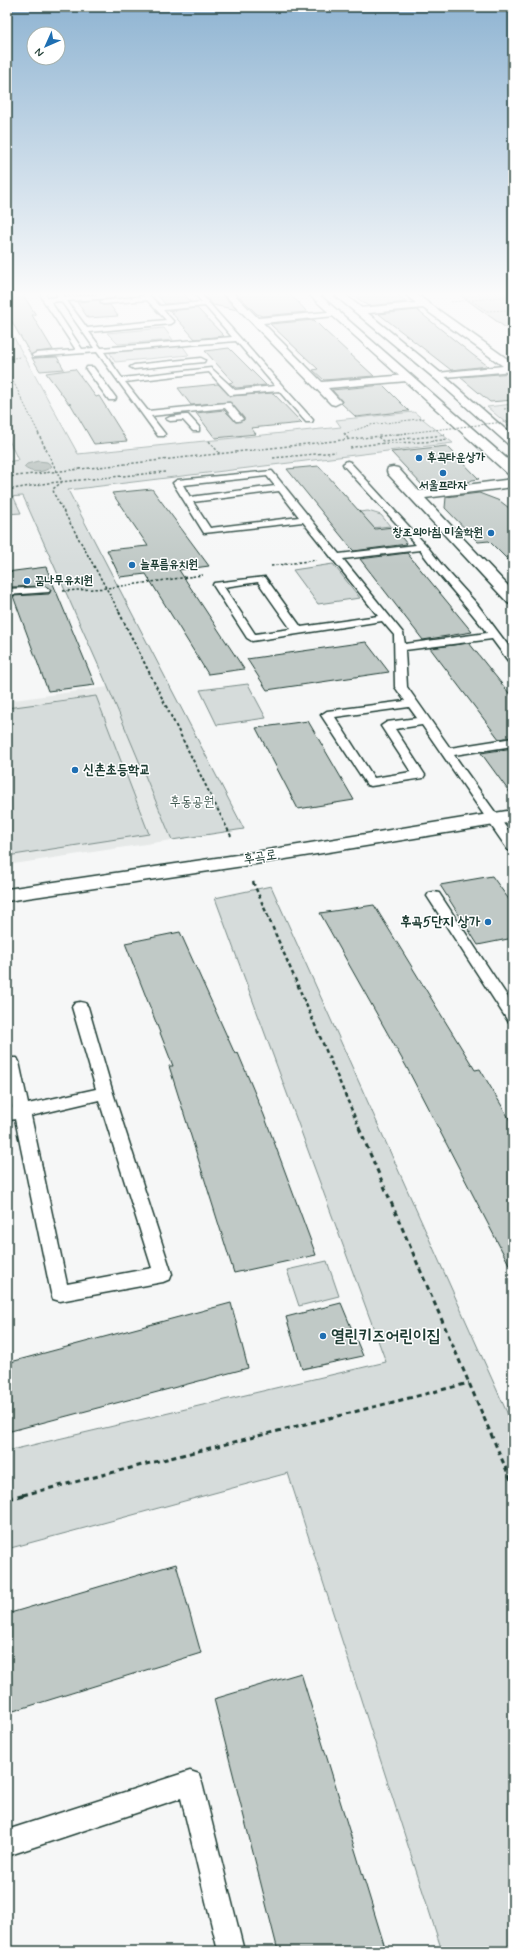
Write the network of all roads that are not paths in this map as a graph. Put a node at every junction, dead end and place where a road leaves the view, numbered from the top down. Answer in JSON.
{"nodes":[{"id":1,"x":101,"y":383,"type":"edge"},
{"id":2,"x":121,"y":383,"type":"edge"},
{"id":3,"x":122,"y":383,"type":"edge"},
{"id":4,"x":224,"y":383,"type":"edge"},
{"id":5,"x":277,"y":383,"type":"edge"},
{"id":6,"x":315,"y":383,"type":"edge"},
{"id":7,"x":347,"y":383,"type":"edge"},
{"id":8,"x":413,"y":383,"type":"edge"},
{"id":9,"x":446,"y":383,"type":"edge"},
{"id":10,"x":318,"y":386,"type":"junction"},
{"id":11,"x":105,"y":388,"type":"junction"},
{"id":12,"x":281,"y":388,"type":"junction"},
{"id":13,"x":112,"y":398,"type":"dead end"},
{"id":14,"x":335,"y":402,"type":"dead end"},
{"id":15,"x":145,"y":414,"type":"junction"},
{"id":16,"x":240,"y":419,"type":"dead end"},
{"id":17,"x":309,"y":420,"type":"dead end"},
{"id":18,"x":151,"y":421,"type":"junction"},
{"id":19,"x":196,"y":429,"type":"dead end"},
{"id":20,"x":161,"y":434,"type":"dead end"},
{"id":21,"x":513,"y":442,"type":"edge"},
{"id":22,"x":348,"y":464,"type":"dead end"},
{"id":23,"x":393,"y":471,"type":"dead end"},
{"id":24,"x":513,"y":471,"type":"edge"},
{"id":25,"x":513,"y":483,"type":"edge"},
{"id":26,"x":281,"y":488,"type":"junction"},
{"id":27,"x":416,"y":495,"type":"junction"},
{"id":28,"x":188,"y":500,"type":"junction"},
{"id":29,"x":305,"y":519,"type":"junction"},
{"id":30,"x":423,"y":547,"type":"junction"},
{"id":31,"x":336,"y":558,"type":"junction"},
{"id":32,"x":45,"y":590,"type":"road end"},
{"id":33,"x":7,"y":592,"type":"edge"},
{"id":34,"x":513,"y":600,"type":"edge"},
{"id":35,"x":383,"y":618,"type":"junction"},
{"id":36,"x":298,"y":630,"type":"junction"},
{"id":37,"x":494,"y":635,"type":"junction"},
{"id":38,"x":399,"y":648,"type":"junction"},
{"id":39,"x":513,"y":660,"type":"edge"},
{"id":40,"x":412,"y":703,"type":"junction"},
{"id":41,"x":425,"y":721,"type":"junction"},
{"id":42,"x":513,"y":742,"type":"edge"},
{"id":43,"x":447,"y":752,"type":"junction"},
{"id":44,"x":504,"y":818,"type":"edge"},
{"id":45,"x":513,"y":847,"type":"edge"},
{"id":46,"x":7,"y":895,"type":"edge"},
{"id":47,"x":434,"y":896,"type":"dead end"},
{"id":48,"x":507,"y":996,"type":"edge"},
{"id":49,"x":80,"y":1007,"type":"dead end"},
{"id":50,"x":513,"y":1017,"type":"edge"},
{"id":51,"x":11,"y":1062,"type":"dead end"},
{"id":52,"x":105,"y":1093,"type":"junction"},
{"id":53,"x":14,"y":1114,"type":"edge"},
{"id":54,"x":7,"y":1843,"type":"edge"},
{"id":55,"x":231,"y":1951,"type":"edge"}],
"edges":[{"from":1,"to":11,"type":"lane"},
{"from":2,"to":11,"type":"lane"},
{"from":3,"to":15,"type":"lane"},
{"from":4,"to":12,"type":"lane"},
{"from":5,"to":12,"type":"lane"},
{"from":6,"to":10,"type":"street"},
{"from":7,"to":10,"type":"street"},
{"from":8,"to":24,"type":"street"},
{"from":9,"to":21,"type":"street"},
{"from":10,"to":14,"type":"street"},
{"from":11,"to":13,"type":"lane"},
{"from":12,"to":17,"type":"lane"},
{"from":15,"to":16,"type":"lane"},
{"from":15,"to":18,"type":"lane"},
{"from":18,"to":19,"type":"lane"},
{"from":18,"to":20,"type":"lane"},
{"from":22,"to":30,"type":"lane"},
{"from":23,"to":27,"type":"street"},
{"from":25,"to":27,"type":"street"},
{"from":26,"to":28,"type":"lane"},
{"from":26,"to":28,"type":"lane"},
{"from":26,"to":29,"type":"lane"},
{"from":27,"to":34,"type":"street"},
{"from":28,"to":29,"type":"lane"},
{"from":29,"to":31,"type":"lane"},
{"from":30,"to":31,"type":"lane"},
{"from":30,"to":37,"type":"lane"},
{"from":31,"to":35,"type":"lane"},
{"from":32,"to":33,"type":"lane"},
{"from":35,"to":36,"type":"lane"},
{"from":35,"to":38,"type":"lane"},
{"from":36,"to":36,"type":"lane"},
{"from":37,"to":38,"type":"lane"},
{"from":37,"to":39,"type":"lane"},
{"from":38,"to":40,"type":"lane"},
{"from":40,"to":41,"type":"lane"},
{"from":40,"to":41,"type":"lane"},
{"from":41,"to":43,"type":"lane"},
{"from":42,"to":43,"type":"lane"},
{"from":43,"to":44,"type":"lane"},
{"from":44,"to":45,"type":"lane"},
{"from":44,"to":46,"type":"street","name":"후곡로"},
{"from":47,"to":48,"type":"lane"},
{"from":48,"to":50,"type":"lane"},
{"from":49,"to":52,"type":"lane"},
{"from":51,"to":53,"type":"lane"},
{"from":52,"to":53,"type":"lane"},
{"from":52,"to":53,"type":"lane"},
{"from":54,"to":55,"type":"lane"}]}
